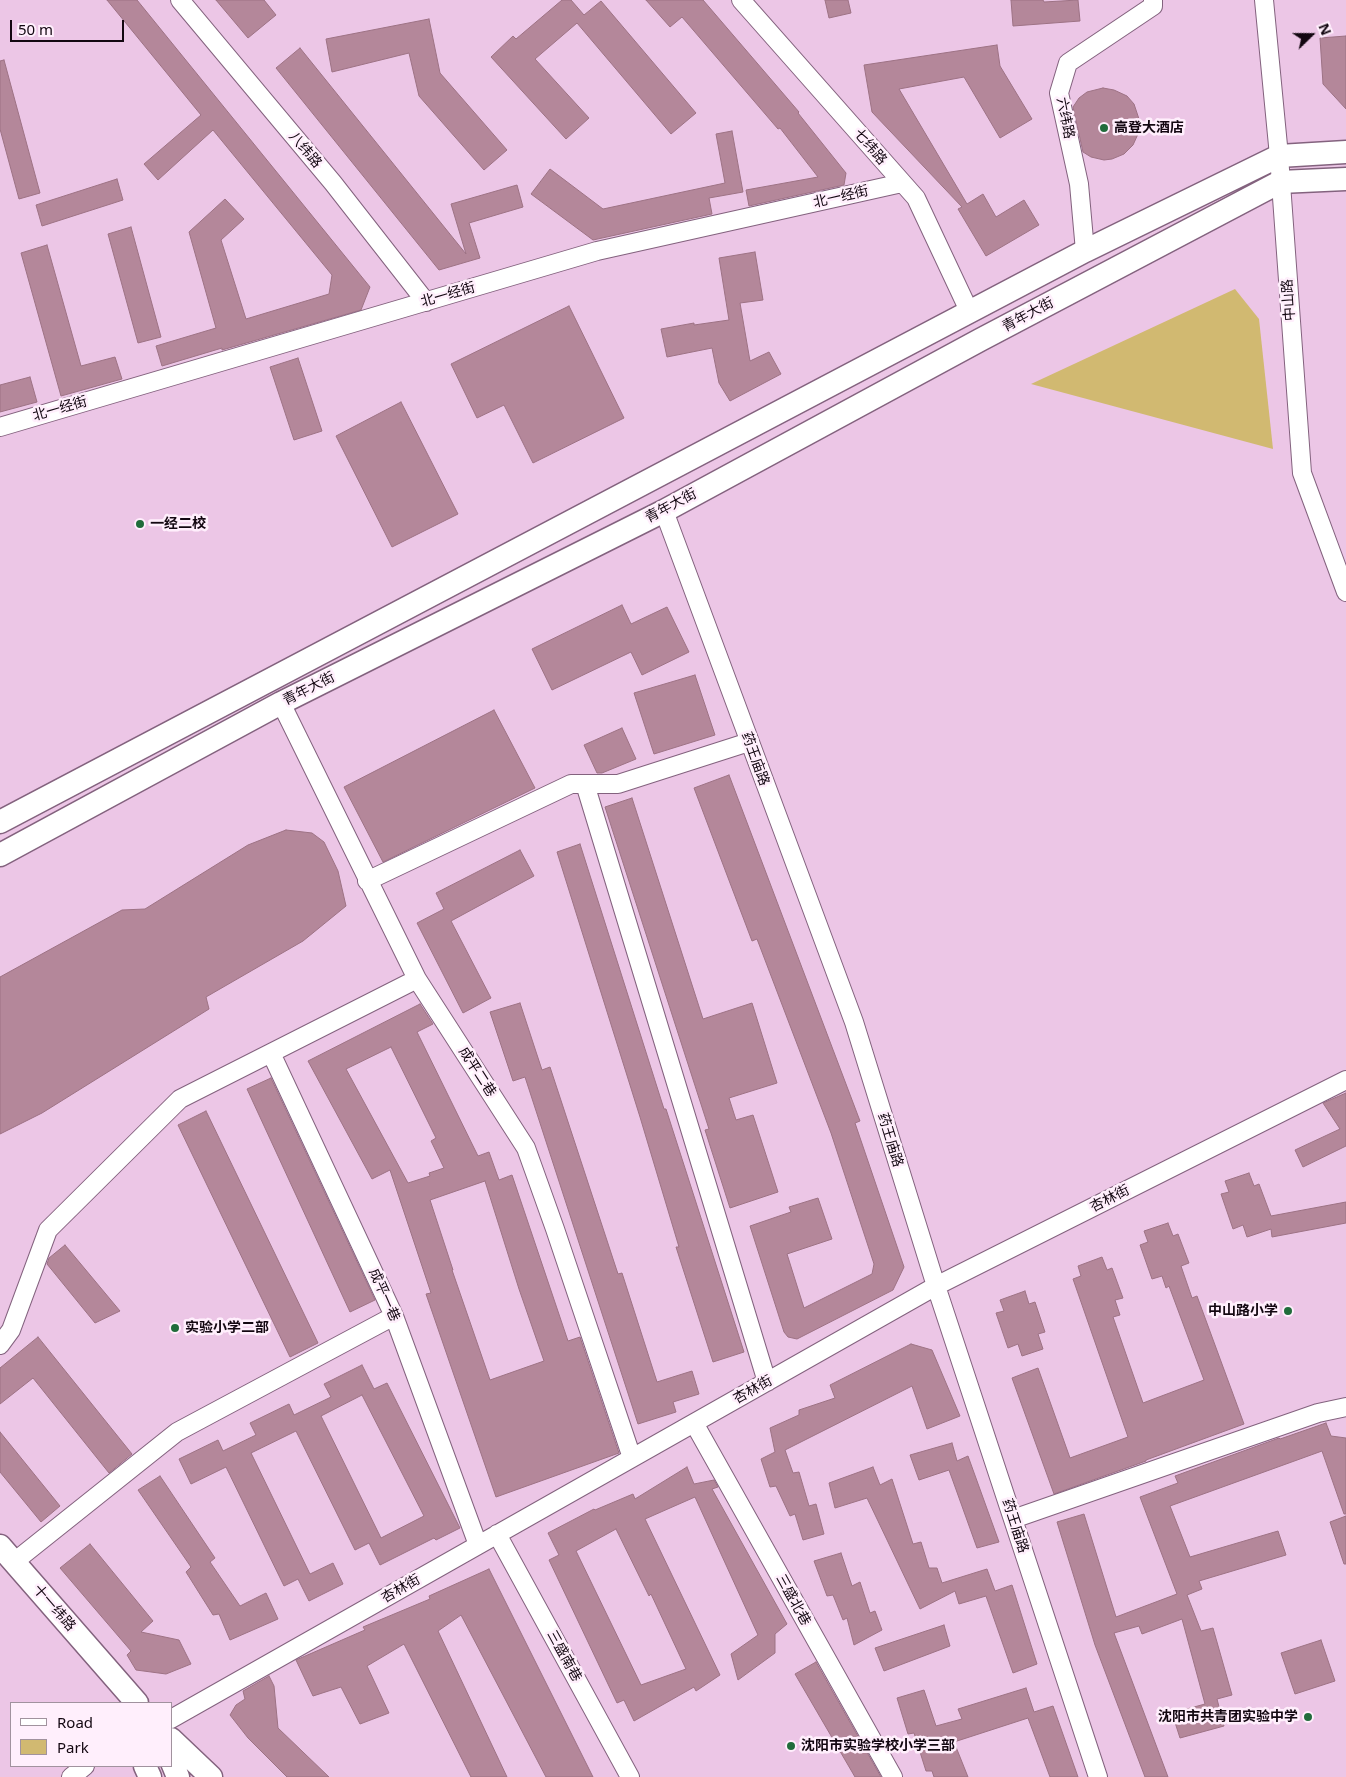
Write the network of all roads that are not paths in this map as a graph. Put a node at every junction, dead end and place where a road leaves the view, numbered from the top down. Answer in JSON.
{"nodes":[{"id":1,"x":180,"y":0,"type":"edge"},
{"id":2,"x":740,"y":0,"type":"edge"},
{"id":3,"x":1153,"y":0,"type":"edge"},
{"id":4,"x":1264,"y":0,"type":"edge"},
{"id":5,"x":1346,"y":152,"type":"edge"},
{"id":6,"x":1279,"y":156,"type":"junction"},
{"id":7,"x":1346,"y":179,"type":"edge"},
{"id":8,"x":1280,"y":182,"type":"junction"},
{"id":9,"x":902,"y":183,"type":"junction"},
{"id":10,"x":1085,"y":252,"type":"junction"},
{"id":11,"x":426,"y":302,"type":"junction"},
{"id":12,"x":970,"y":313,"type":"junction"},
{"id":13,"x":0,"y":427,"type":"edge"},
{"id":14,"x":664,"y":510,"type":"junction"},
{"id":15,"x":1346,"y":592,"type":"edge"},
{"id":16,"x":281,"y":703,"type":"junction"},
{"id":17,"x":749,"y":742,"type":"junction"},
{"id":18,"x":585,"y":784,"type":"junction"},
{"id":19,"x":0,"y":822,"type":"edge"},
{"id":20,"x":0,"y":855,"type":"edge"},
{"id":21,"x":367,"y":881,"type":"junction"},
{"id":22,"x":417,"y":979,"type":"junction"},
{"id":23,"x":271,"y":1053,"type":"junction"},
{"id":24,"x":1346,"y":1080,"type":"edge"},
{"id":25,"x":936,"y":1286,"type":"junction"},
{"id":26,"x":394,"y":1316,"type":"junction"},
{"id":27,"x":0,"y":1345,"type":"edge"},
{"id":28,"x":767,"y":1382,"type":"junction"},
{"id":29,"x":1346,"y":1407,"type":"edge"},
{"id":30,"x":694,"y":1423,"type":"junction"},
{"id":31,"x":632,"y":1458,"type":"junction"},
{"id":32,"x":1013,"y":1520,"type":"junction"},
{"id":33,"x":498,"y":1534,"type":"junction"},
{"id":34,"x":478,"y":1545,"type":"junction"},
{"id":35,"x":7,"y":1554,"type":"edge"},
{"id":36,"x":108,"y":1670,"type":"junction"},
{"id":37,"x":121,"y":1702,"type":"edge"},
{"id":38,"x":136,"y":1702,"type":"edge"},
{"id":39,"x":172,"y":1718,"type":"edge"},
{"id":40,"x":172,"y":1740,"type":"edge"},
{"id":41,"x":172,"y":1762,"type":"edge"},
{"id":42,"x":84,"y":1767,"type":"edge"},
{"id":43,"x":71,"y":1777,"type":"edge"},
{"id":44,"x":178,"y":1777,"type":"edge"},
{"id":45,"x":212,"y":1777,"type":"edge"},
{"id":46,"x":630,"y":1777,"type":"edge"},
{"id":47,"x":893,"y":1777,"type":"edge"},
{"id":48,"x":1098,"y":1777,"type":"edge"}],
"edges":[{"from":1,"to":11,"type":"street","name":"八纬路"},
{"from":2,"to":9,"type":"street","name":"七纬路"},
{"from":3,"to":10,"type":"street","name":"六纬路"},
{"from":4,"to":6,"type":"street","name":"中山路"},
{"from":5,"to":6,"type":"main road","name":"青年大街"},
{"from":6,"to":8,"type":"street","name":"中山路"},
{"from":6,"to":10,"type":"main road","name":"青年大街"},
{"from":7,"to":8,"type":"main road","name":"青年大街"},
{"from":8,"to":14,"type":"main road","name":"青年大街"},
{"from":8,"to":15,"type":"street","name":"中山路"},
{"from":9,"to":11,"type":"street","name":"北一经街"},
{"from":9,"to":12,"type":"street","name":"七纬路"},
{"from":10,"to":12,"type":"main road","name":"青年大街"},
{"from":11,"to":13,"type":"street","name":"北一经街"},
{"from":12,"to":19,"type":"main road","name":"青年大街"},
{"from":14,"to":16,"type":"main road","name":"青年大街"},
{"from":14,"to":17,"type":"street","name":"药王庙路"},
{"from":16,"to":20,"type":"main road","name":"青年大街"},
{"from":16,"to":21,"type":"street","name":"成平二巷"},
{"from":17,"to":18,"type":"street"},
{"from":17,"to":25,"type":"street","name":"药王庙路"},
{"from":18,"to":21,"type":"street"},
{"from":18,"to":28,"type":"street"},
{"from":21,"to":22,"type":"street","name":"成平二巷"},
{"from":22,"to":23,"type":"street"},
{"from":22,"to":31,"type":"street","name":"成平二巷"},
{"from":23,"to":26,"type":"street","name":"成平一巷"},
{"from":23,"to":27,"type":"street"},
{"from":24,"to":25,"type":"street","name":"杏林街"},
{"from":25,"to":28,"type":"street","name":"杏林街"},
{"from":25,"to":32,"type":"street","name":"药王庙路"},
{"from":26,"to":34,"type":"street","name":"成平一巷"},
{"from":26,"to":35,"type":"street"},
{"from":28,"to":30,"type":"street","name":"杏林街"},
{"from":29,"to":32,"type":"street"},
{"from":30,"to":31,"type":"street","name":"杏林街"},
{"from":30,"to":47,"type":"street","name":"三盛北巷"},
{"from":31,"to":33,"type":"street","name":"杏林街"},
{"from":32,"to":48,"type":"street","name":"药王庙路"},
{"from":33,"to":34,"type":"street","name":"杏林街"},
{"from":33,"to":46,"type":"street","name":"三盛南巷"},
{"from":34,"to":39,"type":"street","name":"杏林街"},
{"from":35,"to":36,"type":"main road","name":"十一纬路"},
{"from":36,"to":37,"type":"main road"},
{"from":36,"to":38,"type":"main road","name":"十一纬路"},
{"from":40,"to":45,"type":"main road"},
{"from":41,"to":44,"type":"main road"},
{"from":42,"to":43,"type":"street"}]}
